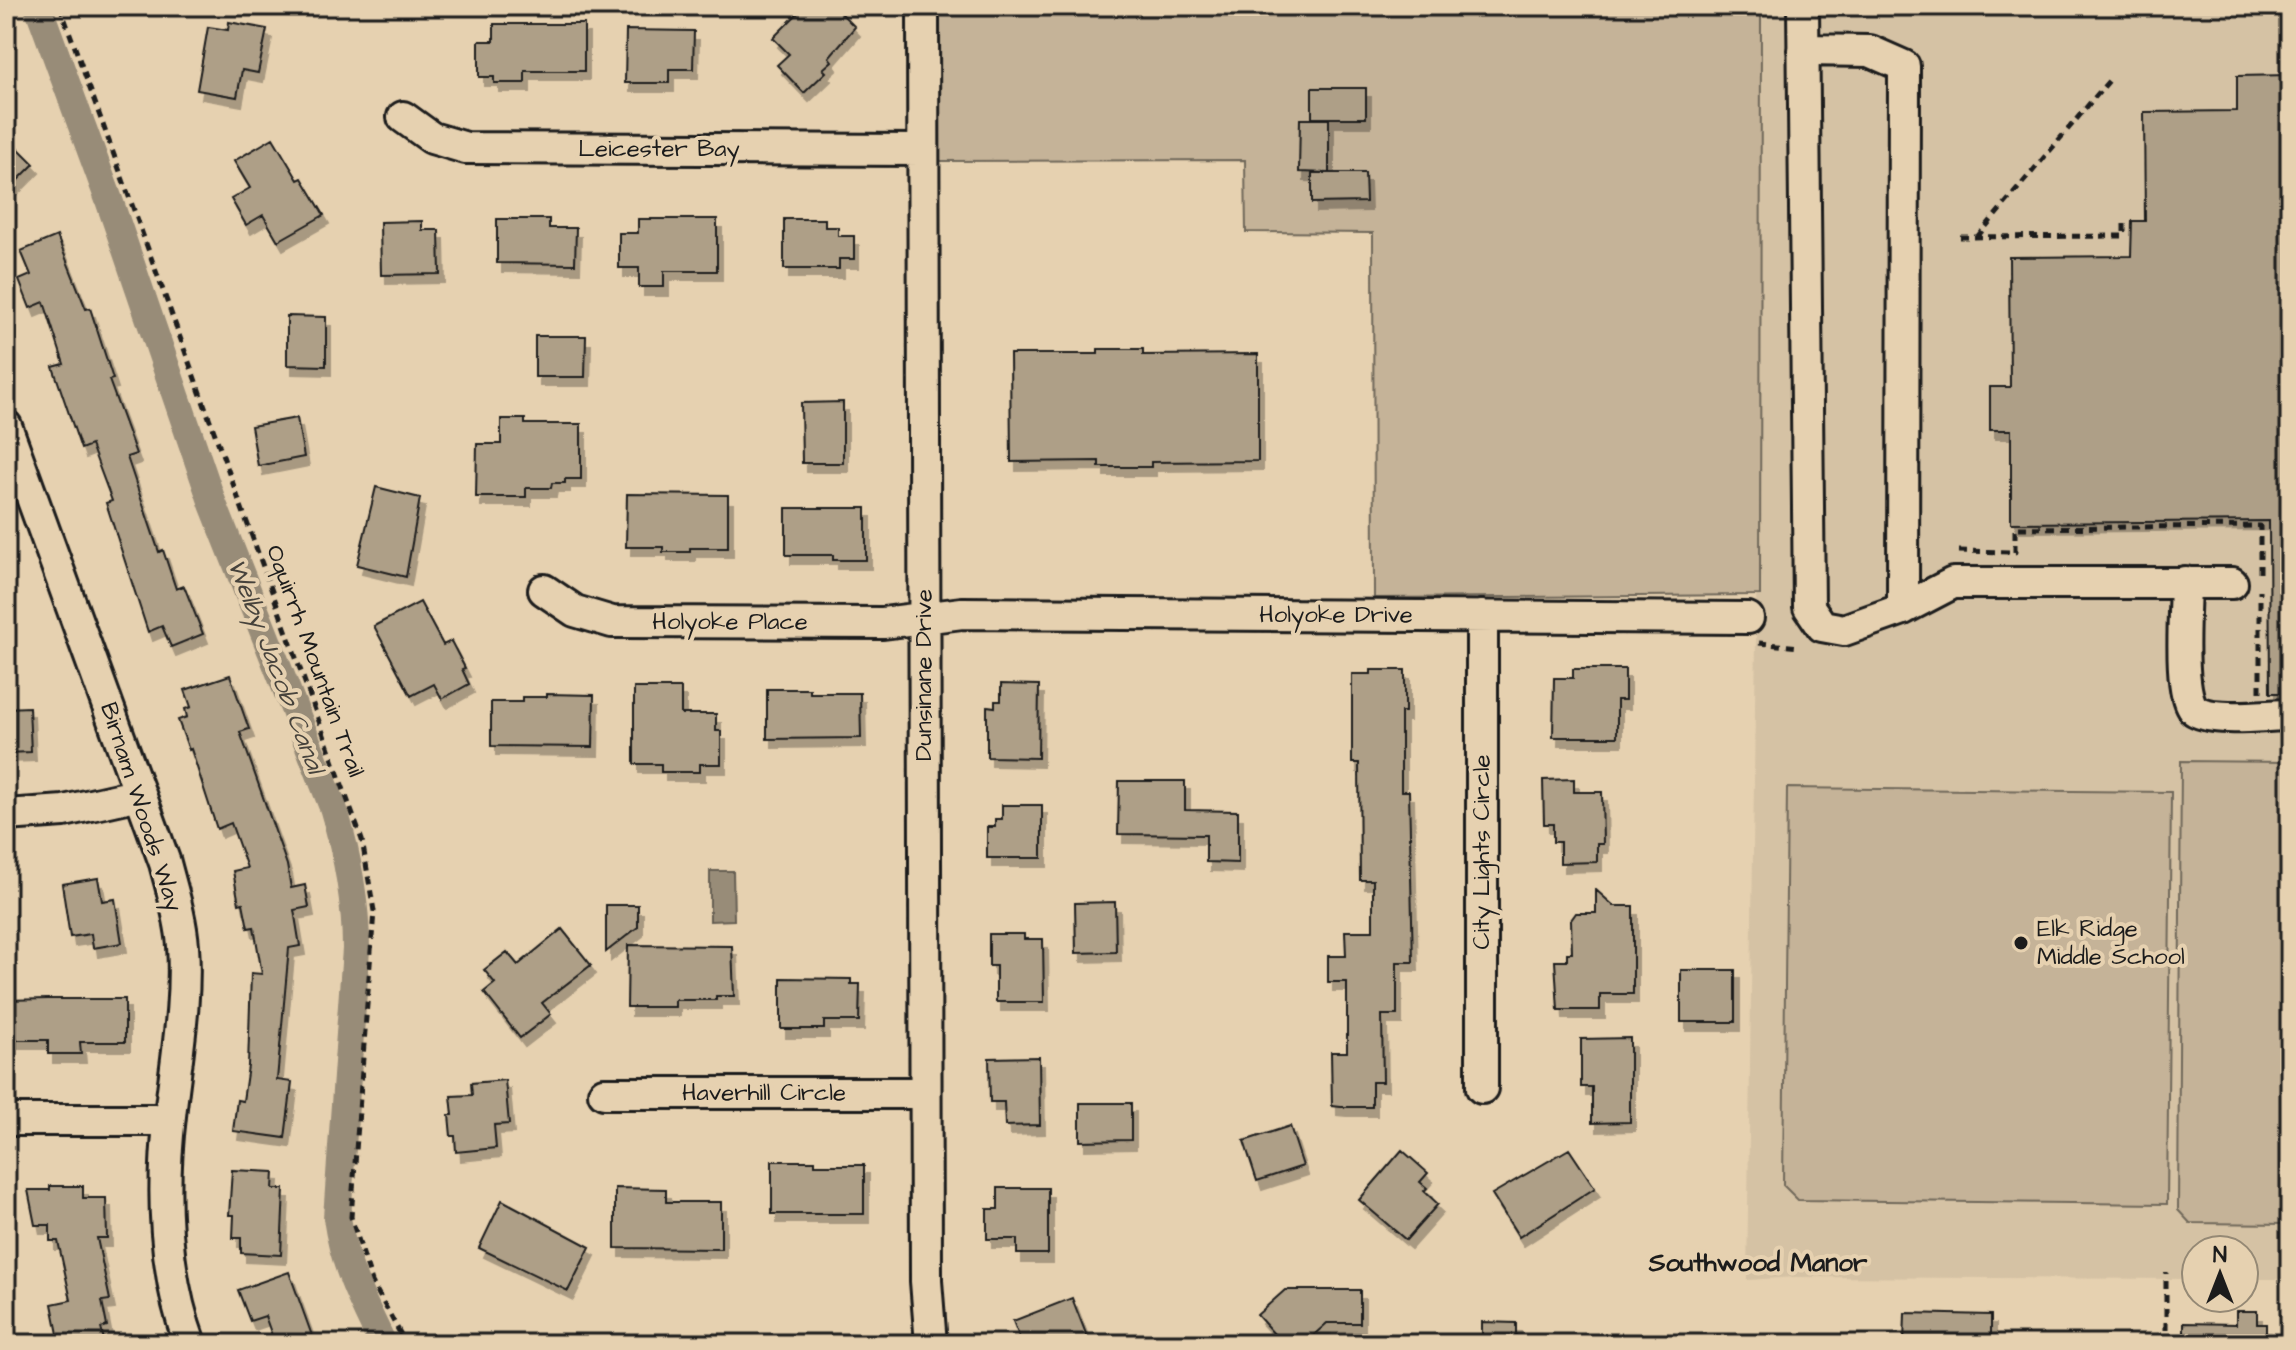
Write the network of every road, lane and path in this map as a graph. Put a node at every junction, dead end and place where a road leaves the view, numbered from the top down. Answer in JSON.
{"nodes":[{"id":1,"x":60,"y":6,"type":"edge"},
{"id":2,"x":923,"y":6,"type":"edge"},
{"id":3,"x":1803,"y":6,"type":"edge"},
{"id":4,"x":1803,"y":50,"type":"junction"},
{"id":5,"x":2112,"y":77,"type":"dead end"},
{"id":6,"x":403,"y":117,"type":"dead end"},
{"id":7,"x":923,"y":150,"type":"junction"},
{"id":8,"x":2124,"y":221,"type":"dead end"},
{"id":9,"x":1960,"y":237,"type":"dead end"},
{"id":10,"x":1977,"y":237,"type":"junction"},
{"id":11,"x":6,"y":426,"type":"edge"},
{"id":12,"x":18,"y":497,"type":"edge"},
{"id":13,"x":2185,"y":582,"type":"junction"},
{"id":14,"x":2232,"y":583,"type":"dead end"},
{"id":15,"x":544,"y":590,"type":"dead end"},
{"id":16,"x":1903,"y":609,"type":"junction"},
{"id":17,"x":1482,"y":616,"type":"junction"},
{"id":18,"x":924,"y":617,"type":"junction"},
{"id":19,"x":1753,"y":630,"type":"joint"},
{"id":20,"x":1799,"y":647,"type":"dead end"},
{"id":21,"x":2290,"y":715,"type":"edge"},
{"id":22,"x":140,"y":794,"type":"junction"},
{"id":23,"x":6,"y":815,"type":"edge"},
{"id":24,"x":1482,"y":1088,"type":"dead end"},
{"id":25,"x":604,"y":1093,"type":"dead end"},
{"id":26,"x":925,"y":1093,"type":"junction"},
{"id":27,"x":6,"y":1120,"type":"edge"},
{"id":28,"x":169,"y":1120,"type":"junction"},
{"id":29,"x":2166,"y":1272,"type":"dead end"},
{"id":30,"x":190,"y":1344,"type":"edge"},
{"id":31,"x":406,"y":1344,"type":"edge"},
{"id":32,"x":931,"y":1344,"type":"edge"},
{"id":33,"x":2166,"y":1344,"type":"edge"}],
"edges":[{"from":1,"to":31,"type":"path","name":"Oquirrh Mountain Trail"},
{"from":2,"to":7,"type":"street","name":"Dunsinane Drive"},
{"from":3,"to":4,"type":"street"},
{"from":4,"to":16,"type":"street"},
{"from":4,"to":16,"type":"street"},
{"from":5,"to":10,"type":"path"},
{"from":6,"to":7,"type":"street","name":"Leicester Bay"},
{"from":7,"to":18,"type":"street","name":"Dunsinane Drive"},
{"from":8,"to":10,"type":"path"},
{"from":9,"to":10,"type":"path"},
{"from":11,"to":12,"type":"street","name":"Birnam Woods Way"},
{"from":12,"to":22,"type":"street","name":"Birnam Woods Way"},
{"from":13,"to":14,"type":"street"},
{"from":13,"to":16,"type":"street"},
{"from":13,"to":21,"type":"street"},
{"from":15,"to":18,"type":"street","name":"Holyoke Place"},
{"from":17,"to":18,"type":"street","name":"Holyoke Drive"},
{"from":17,"to":19,"type":"street","name":"Holyoke Drive"},
{"from":17,"to":24,"type":"street","name":"City Lights Circle"},
{"from":18,"to":26,"type":"street","name":"Dunsinane Drive"},
{"from":19,"to":20,"type":"path"},
{"from":22,"to":23,"type":"street"},
{"from":22,"to":28,"type":"street","name":"Birnam Woods Way"},
{"from":25,"to":26,"type":"street","name":"Haverhill Circle"},
{"from":26,"to":32,"type":"street","name":"Dunsinane Drive"},
{"from":27,"to":28,"type":"street"},
{"from":28,"to":30,"type":"street","name":"Birnam Woods Way"},
{"from":29,"to":33,"type":"path"}]}
